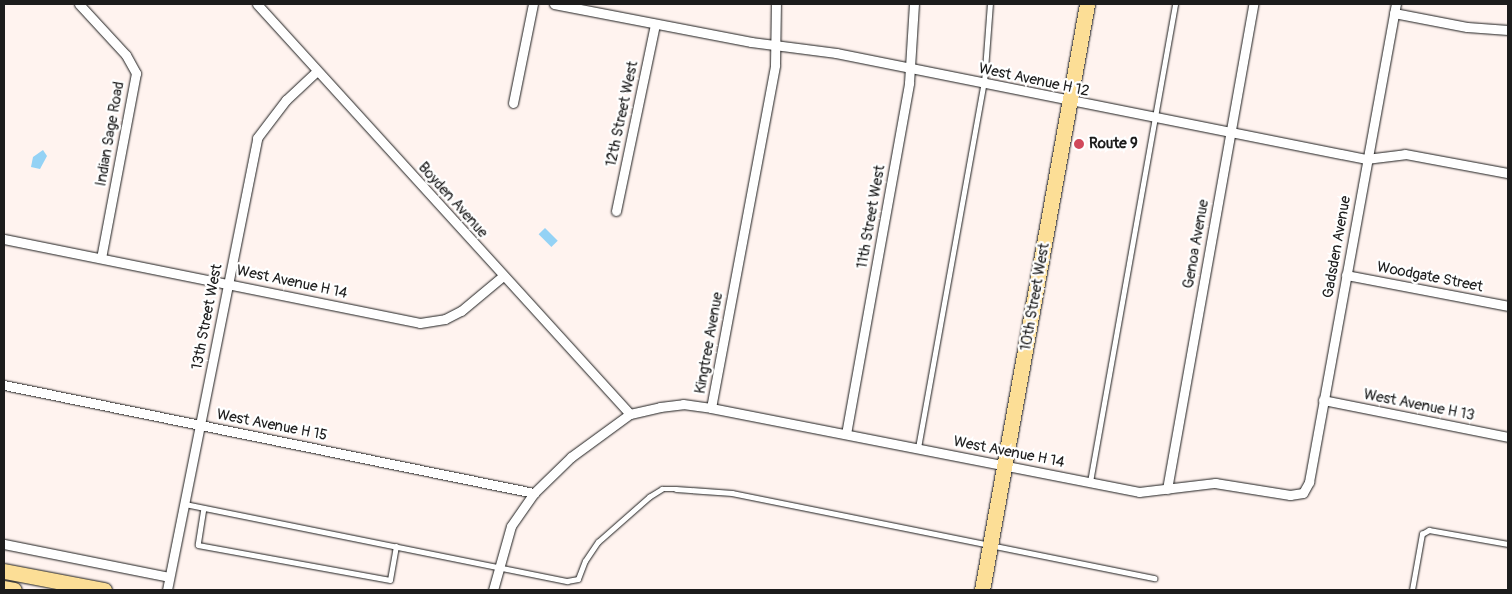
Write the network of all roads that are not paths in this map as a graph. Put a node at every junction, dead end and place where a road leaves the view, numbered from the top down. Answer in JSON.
{"nodes":[{"id":1,"x":79,"y":4,"type":"edge"},
{"id":2,"x":257,"y":4,"type":"edge"},
{"id":3,"x":533,"y":4,"type":"edge"},
{"id":4,"x":554,"y":4,"type":"edge"},
{"id":5,"x":776,"y":4,"type":"edge"},
{"id":6,"x":914,"y":4,"type":"edge"},
{"id":7,"x":990,"y":4,"type":"edge"},
{"id":8,"x":1087,"y":4,"type":"edge"},
{"id":9,"x":1175,"y":4,"type":"edge"},
{"id":10,"x":1253,"y":4,"type":"edge"},
{"id":11,"x":1395,"y":8,"type":"edge"},
{"id":12,"x":655,"y":24,"type":"junction"},
{"id":13,"x":1508,"y":30,"type":"edge"},
{"id":14,"x":777,"y":45,"type":"junction"},
{"id":15,"x":910,"y":68,"type":"junction"},
{"id":16,"x":317,"y":71,"type":"junction"},
{"id":17,"x":984,"y":83,"type":"junction"},
{"id":18,"x":1070,"y":102,"type":"junction"},
{"id":19,"x":514,"y":104,"type":"dead end"},
{"id":20,"x":1155,"y":118,"type":"junction"},
{"id":21,"x":1230,"y":132,"type":"junction"},
{"id":22,"x":1366,"y":159,"type":"junction"},
{"id":23,"x":1508,"y":173,"type":"edge"},
{"id":24,"x":616,"y":211,"type":"dead end"},
{"id":25,"x":4,"y":239,"type":"edge"},
{"id":26,"x":101,"y":258,"type":"junction"},
{"id":27,"x":1346,"y":275,"type":"junction"},
{"id":28,"x":503,"y":276,"type":"junction"},
{"id":29,"x":228,"y":282,"type":"junction"},
{"id":30,"x":1508,"y":306,"type":"edge"},
{"id":31,"x":4,"y":385,"type":"edge"},
{"id":32,"x":1324,"y":400,"type":"junction"},
{"id":33,"x":711,"y":408,"type":"junction"},
{"id":34,"x":630,"y":414,"type":"junction"},
{"id":35,"x":200,"y":425,"type":"junction"},
{"id":36,"x":846,"y":434,"type":"junction"},
{"id":37,"x":1508,"y":438,"type":"edge"},
{"id":38,"x":918,"y":448,"type":"junction"},
{"id":39,"x":1004,"y":465,"type":"junction"},
{"id":40,"x":1090,"y":482,"type":"junction"},
{"id":41,"x":1167,"y":489,"type":"junction"},
{"id":42,"x":534,"y":493,"type":"junction"},
{"id":43,"x":1303,"y":493,"type":"joint"},
{"id":44,"x":185,"y":504,"type":"junction"},
{"id":45,"x":204,"y":508,"type":"junction"},
{"id":46,"x":4,"y":544,"type":"edge"},
{"id":47,"x":1508,"y":544,"type":"edge"},
{"id":48,"x":990,"y":546,"type":"junction"},
{"id":49,"x":396,"y":547,"type":"junction"},
{"id":50,"x":497,"y":567,"type":"junction"},
{"id":51,"x":4,"y":571,"type":"edge"},
{"id":52,"x":21,"y":574,"type":"junction"},
{"id":53,"x":4,"y":576,"type":"edge"},
{"id":54,"x":170,"y":577,"type":"junction"},
{"id":55,"x":1155,"y":578,"type":"dead end"},
{"id":56,"x":4,"y":588,"type":"edge"},
{"id":57,"x":13,"y":590,"type":"edge"},
{"id":58,"x":104,"y":590,"type":"edge"},
{"id":59,"x":166,"y":590,"type":"edge"},
{"id":60,"x":493,"y":590,"type":"edge"},
{"id":61,"x":982,"y":590,"type":"edge"},
{"id":62,"x":1412,"y":590,"type":"edge"}],
"edges":[{"from":1,"to":26,"type":"street","name":"Indian Sage Road"},
{"from":2,"to":16,"type":"street","name":"Boyden Avenue"},
{"from":3,"to":19,"type":"street"},
{"from":4,"to":12,"type":"street","name":"West Avenue H 12"},
{"from":5,"to":14,"type":"street","name":"Kingtree Avenue"},
{"from":6,"to":15,"type":"street","name":"11th Street West"},
{"from":7,"to":17,"type":"lane"},
{"from":8,"to":18,"type":"main road","name":"10th Street West"},
{"from":9,"to":20,"type":"lane"},
{"from":10,"to":21,"type":"street","name":"Genoa Avenue"},
{"from":11,"to":13,"type":"street"},
{"from":11,"to":22,"type":"street","name":"Gadsden Avenue"},
{"from":12,"to":14,"type":"street","name":"West Avenue H 12"},
{"from":12,"to":24,"type":"street","name":"12th Street West"},
{"from":14,"to":15,"type":"street","name":"West Avenue H 12"},
{"from":14,"to":33,"type":"street","name":"Kingtree Avenue"},
{"from":15,"to":17,"type":"street","name":"West Avenue H 12"},
{"from":15,"to":36,"type":"street","name":"11th Street West"},
{"from":16,"to":28,"type":"street","name":"Boyden Avenue"},
{"from":16,"to":29,"type":"street","name":"13th Street West"},
{"from":17,"to":18,"type":"street","name":"West Avenue H 12"},
{"from":17,"to":38,"type":"lane"},
{"from":18,"to":20,"type":"street","name":"West Avenue H 12"},
{"from":18,"to":39,"type":"main road","name":"10th Street West"},
{"from":20,"to":21,"type":"street","name":"West Avenue H 12"},
{"from":20,"to":40,"type":"lane"},
{"from":21,"to":22,"type":"street","name":"West Avenue H 12"},
{"from":21,"to":41,"type":"street","name":"Genoa Avenue"},
{"from":22,"to":23,"type":"street","name":"West Avenue H 12"},
{"from":22,"to":27,"type":"street","name":"Gadsden Avenue"},
{"from":25,"to":26,"type":"street","name":"West Avenue H 14"},
{"from":26,"to":29,"type":"street","name":"West Avenue H 14"},
{"from":27,"to":30,"type":"street","name":"Woodgate Street"},
{"from":27,"to":32,"type":"street","name":"Gadsden Avenue"},
{"from":28,"to":29,"type":"street","name":"West Avenue H 14"},
{"from":28,"to":34,"type":"street","name":"Boyden Avenue"},
{"from":29,"to":35,"type":"street","name":"13th Street West"},
{"from":31,"to":35,"type":"street","name":"West Avenue H 15"},
{"from":32,"to":37,"type":"street","name":"West Avenue H 13"},
{"from":32,"to":43,"type":"street","name":"Gadsden Avenue"},
{"from":33,"to":34,"type":"street","name":"Kingtree Avenue"},
{"from":33,"to":36,"type":"street","name":"West Avenue H 14"},
{"from":34,"to":42,"type":"street","name":"Kingtree Avenue"},
{"from":35,"to":42,"type":"street","name":"West Avenue H 15"},
{"from":35,"to":44,"type":"street","name":"13th Street West"},
{"from":36,"to":38,"type":"street","name":"West Avenue H 14"},
{"from":38,"to":39,"type":"street","name":"West Avenue H 14"},
{"from":39,"to":40,"type":"street","name":"West Avenue H 14"},
{"from":39,"to":48,"type":"main road","name":"10th Street West"},
{"from":40,"to":41,"type":"street","name":"West Avenue H 14"},
{"from":41,"to":43,"type":"street","name":"West Avenue H 14"},
{"from":42,"to":50,"type":"street","name":"Kingtree Avenue"},
{"from":44,"to":45,"type":"lane"},
{"from":44,"to":54,"type":"street","name":"13th Street West"},
{"from":45,"to":49,"type":"lane"},
{"from":45,"to":49,"type":"lane"},
{"from":46,"to":54,"type":"street"},
{"from":47,"to":62,"type":"lane"},
{"from":48,"to":50,"type":"lane"},
{"from":48,"to":55,"type":"lane"},
{"from":48,"to":61,"type":"main road","name":"10th Street West"},
{"from":49,"to":50,"type":"lane"},
{"from":50,"to":60,"type":"street","name":"Kingtree Avenue"},
{"from":51,"to":52,"type":"main road"},
{"from":52,"to":53,"type":"main road"},
{"from":52,"to":58,"type":"main road"},
{"from":54,"to":59,"type":"street","name":"13th Street West"},
{"from":56,"to":57,"type":"main road"}]}
